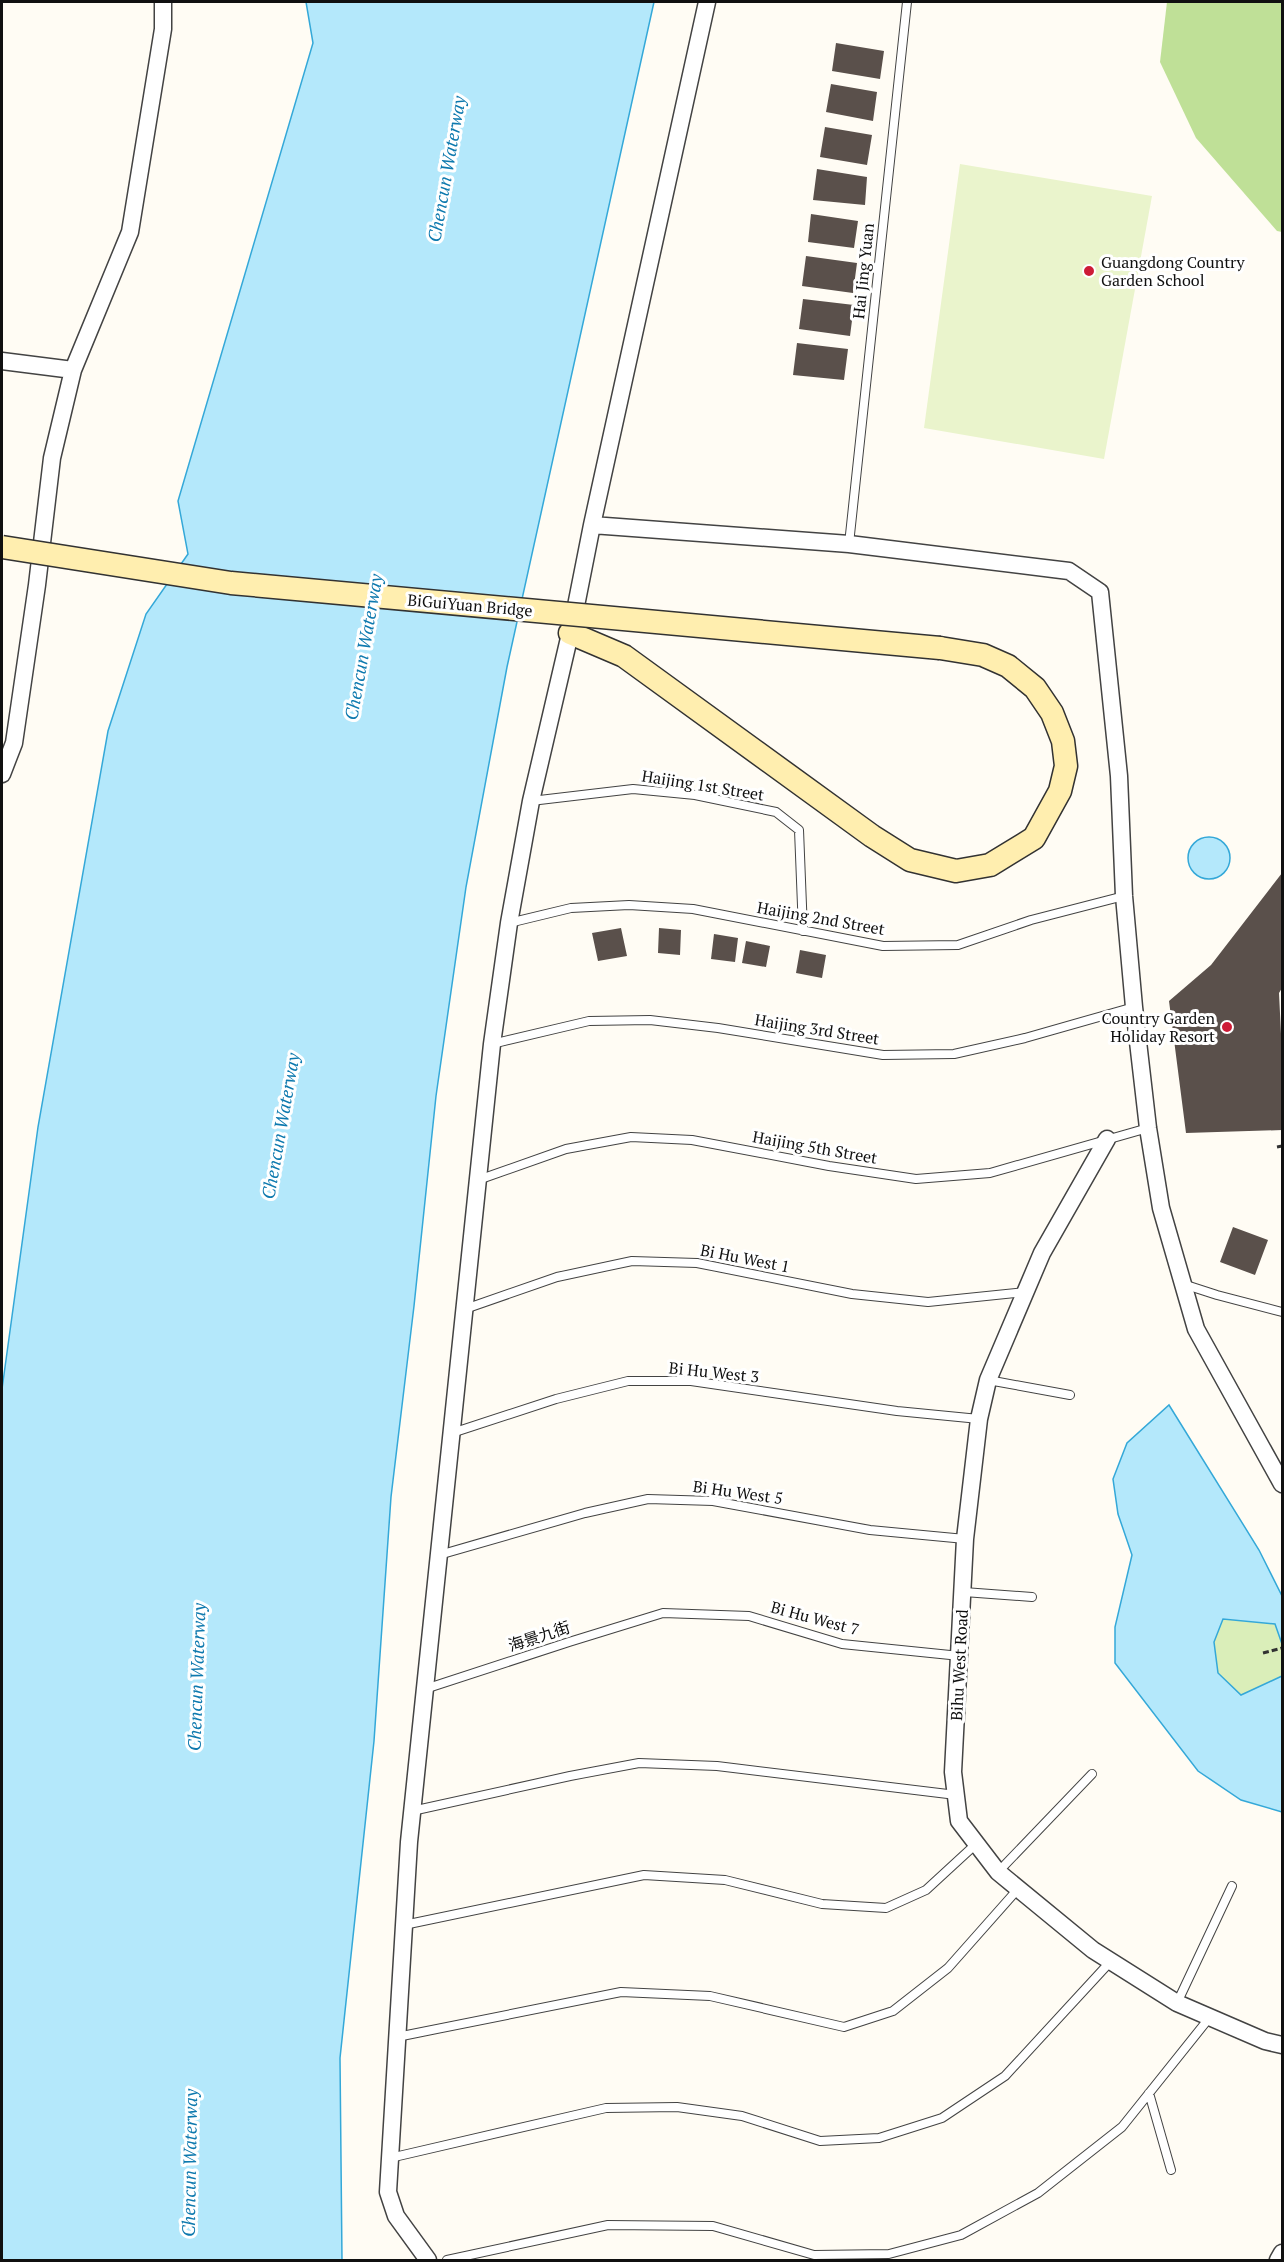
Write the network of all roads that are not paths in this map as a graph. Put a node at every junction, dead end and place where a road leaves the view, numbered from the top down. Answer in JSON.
{"nodes":[{"id":1,"x":164,"y":2,"type":"edge"},
{"id":2,"x":707,"y":2,"type":"edge"},
{"id":3,"x":907,"y":2,"type":"edge"},
{"id":4,"x":2,"y":361,"type":"edge"},
{"id":5,"x":73,"y":370,"type":"junction"},
{"id":6,"x":592,"y":525,"type":"junction"},
{"id":7,"x":849,"y":544,"type":"junction"},
{"id":8,"x":2,"y":547,"type":"edge"},
{"id":9,"x":2,"y":557,"type":"edge"},
{"id":10,"x":572,"y":627,"type":"junction"},
{"id":11,"x":937,"y":655,"type":"junction"},
{"id":12,"x":2,"y":774,"type":"edge"},
{"id":13,"x":531,"y":801,"type":"junction"},
{"id":14,"x":1124,"y":896,"type":"junction"},
{"id":15,"x":509,"y":923,"type":"junction"},
{"id":16,"x":803,"y":931,"type":"junction"},
{"id":17,"x":1134,"y":1007,"type":"junction"},
{"id":18,"x":492,"y":1044,"type":"junction"},
{"id":19,"x":1148,"y":1128,"type":"junction"},
{"id":20,"x":1107,"y":1139,"type":"junction"},
{"id":21,"x":478,"y":1180,"type":"junction"},
{"id":22,"x":1183,"y":1284,"type":"junction"},
{"id":23,"x":1026,"y":1292,"type":"junction"},
{"id":24,"x":465,"y":1309,"type":"junction"},
{"id":25,"x":1282,"y":1312,"type":"edge"},
{"id":26,"x":988,"y":1380,"type":"junction"},
{"id":27,"x":1070,"y":1395,"type":"dead end"},
{"id":28,"x":979,"y":1419,"type":"junction"},
{"id":29,"x":452,"y":1434,"type":"junction"},
{"id":30,"x":1282,"y":1484,"type":"edge"},
{"id":31,"x":965,"y":1539,"type":"junction"},
{"id":32,"x":439,"y":1555,"type":"junction"},
{"id":33,"x":964,"y":1592,"type":"junction"},
{"id":34,"x":1032,"y":1597,"type":"dead end"},
{"id":35,"x":663,"y":1613,"type":"joint"},
{"id":36,"x":960,"y":1656,"type":"junction"},
{"id":37,"x":425,"y":1689,"type":"junction"},
{"id":38,"x":1092,"y":1774,"type":"dead end"},
{"id":39,"x":956,"y":1795,"type":"junction"},
{"id":40,"x":412,"y":1811,"type":"junction"},
{"id":41,"x":976,"y":1844,"type":"junction"},
{"id":42,"x":998,"y":1872,"type":"junction"},
{"id":43,"x":1232,"y":1886,"type":"dead end"},
{"id":44,"x":1018,"y":1889,"type":"junction"},
{"id":45,"x":404,"y":1925,"type":"junction"},
{"id":46,"x":1111,"y":1961,"type":"junction"},
{"id":47,"x":1177,"y":2003,"type":"junction"},
{"id":48,"x":1210,"y":2018,"type":"junction"},
{"id":49,"x":397,"y":2037,"type":"junction"},
{"id":50,"x":1282,"y":2045,"type":"edge"},
{"id":51,"x":1149,"y":2093,"type":"junction"},
{"id":52,"x":390,"y":2158,"type":"junction"},
{"id":53,"x":1170,"y":2170,"type":"dead end"},
{"id":54,"x":1282,"y":2253,"type":"edge"},
{"id":55,"x":428,"y":2260,"type":"edge"},
{"id":56,"x":447,"y":2260,"type":"edge"},
{"id":57,"x":1278,"y":2260,"type":"edge"}],
"edges":[{"from":1,"to":5,"type":"street"},
{"from":2,"to":6,"type":"street"},
{"from":3,"to":7,"type":"lane","name":"Hai Jing Yuan"},
{"from":4,"to":5,"type":"street"},
{"from":5,"to":12,"type":"street"},
{"from":6,"to":7,"type":"street"},
{"from":6,"to":10,"type":"street"},
{"from":7,"to":14,"type":"street"},
{"from":8,"to":11,"type":"main road","name":"BiGuiYuan Bridge","bridge":true},
{"from":9,"to":11,"type":"main road","name":"BiGuiYuan Bridge"},
{"from":10,"to":11,"type":"main road"},
{"from":10,"to":13,"type":"street"},
{"from":13,"to":15,"type":"street"},
{"from":13,"to":16,"type":"lane","name":"Haijing 1st Street"},
{"from":14,"to":16,"type":"lane","name":"Haijing 2nd Street"},
{"from":14,"to":17,"type":"street"},
{"from":15,"to":16,"type":"lane","name":"Haijing 2nd Street"},
{"from":15,"to":18,"type":"street"},
{"from":17,"to":18,"type":"lane","name":"Haijing 3rd Street"},
{"from":17,"to":19,"type":"street"},
{"from":18,"to":21,"type":"street"},
{"from":19,"to":20,"type":"lane","name":"Haijing 5th Street"},
{"from":19,"to":22,"type":"street"},
{"from":20,"to":21,"type":"lane","name":"Haijing 5th Street"},
{"from":20,"to":23,"type":"street","name":"Bihu West Road"},
{"from":21,"to":24,"type":"street"},
{"from":22,"to":25,"type":"lane"},
{"from":22,"to":30,"type":"street"},
{"from":23,"to":24,"type":"lane","name":"Bi Hu West 1"},
{"from":23,"to":26,"type":"street","name":"Bihu West Road"},
{"from":24,"to":29,"type":"street"},
{"from":26,"to":27,"type":"lane"},
{"from":26,"to":28,"type":"street","name":"Bihu West Road"},
{"from":28,"to":29,"type":"lane","name":"Bi Hu West 3"},
{"from":28,"to":31,"type":"street","name":"Bihu West Road"},
{"from":29,"to":32,"type":"street"},
{"from":31,"to":32,"type":"lane","name":"Bi Hu West 5"},
{"from":31,"to":33,"type":"street","name":"Bihu West Road"},
{"from":32,"to":37,"type":"street"},
{"from":33,"to":34,"type":"lane"},
{"from":33,"to":36,"type":"street","name":"Bihu West Road"},
{"from":35,"to":36,"type":"lane","name":"Bi Hu West 7"},
{"from":35,"to":37,"type":"lane","name":"海景九街"},
{"from":36,"to":39,"type":"street","name":"Bihu West Road"},
{"from":37,"to":40,"type":"street"},
{"from":38,"to":42,"type":"lane"},
{"from":39,"to":40,"type":"lane"},
{"from":39,"to":41,"type":"street","name":"Bihu West Road"},
{"from":40,"to":45,"type":"street"},
{"from":41,"to":42,"type":"street","name":"Bihu West Road"},
{"from":41,"to":45,"type":"lane"},
{"from":42,"to":44,"type":"street","name":"Bihu West Road"},
{"from":43,"to":47,"type":"lane"},
{"from":44,"to":46,"type":"street","name":"Bihu West Road"},
{"from":44,"to":49,"type":"lane"},
{"from":45,"to":49,"type":"street"},
{"from":46,"to":47,"type":"street","name":"Bihu West Road"},
{"from":46,"to":52,"type":"lane"},
{"from":47,"to":48,"type":"street","name":"Bihu West Road"},
{"from":48,"to":50,"type":"street","name":"Bihu West Road"},
{"from":48,"to":51,"type":"lane"},
{"from":49,"to":52,"type":"street"},
{"from":51,"to":53,"type":"lane"},
{"from":51,"to":56,"type":"lane"},
{"from":52,"to":55,"type":"street"},
{"from":54,"to":57,"type":"street"}]}
